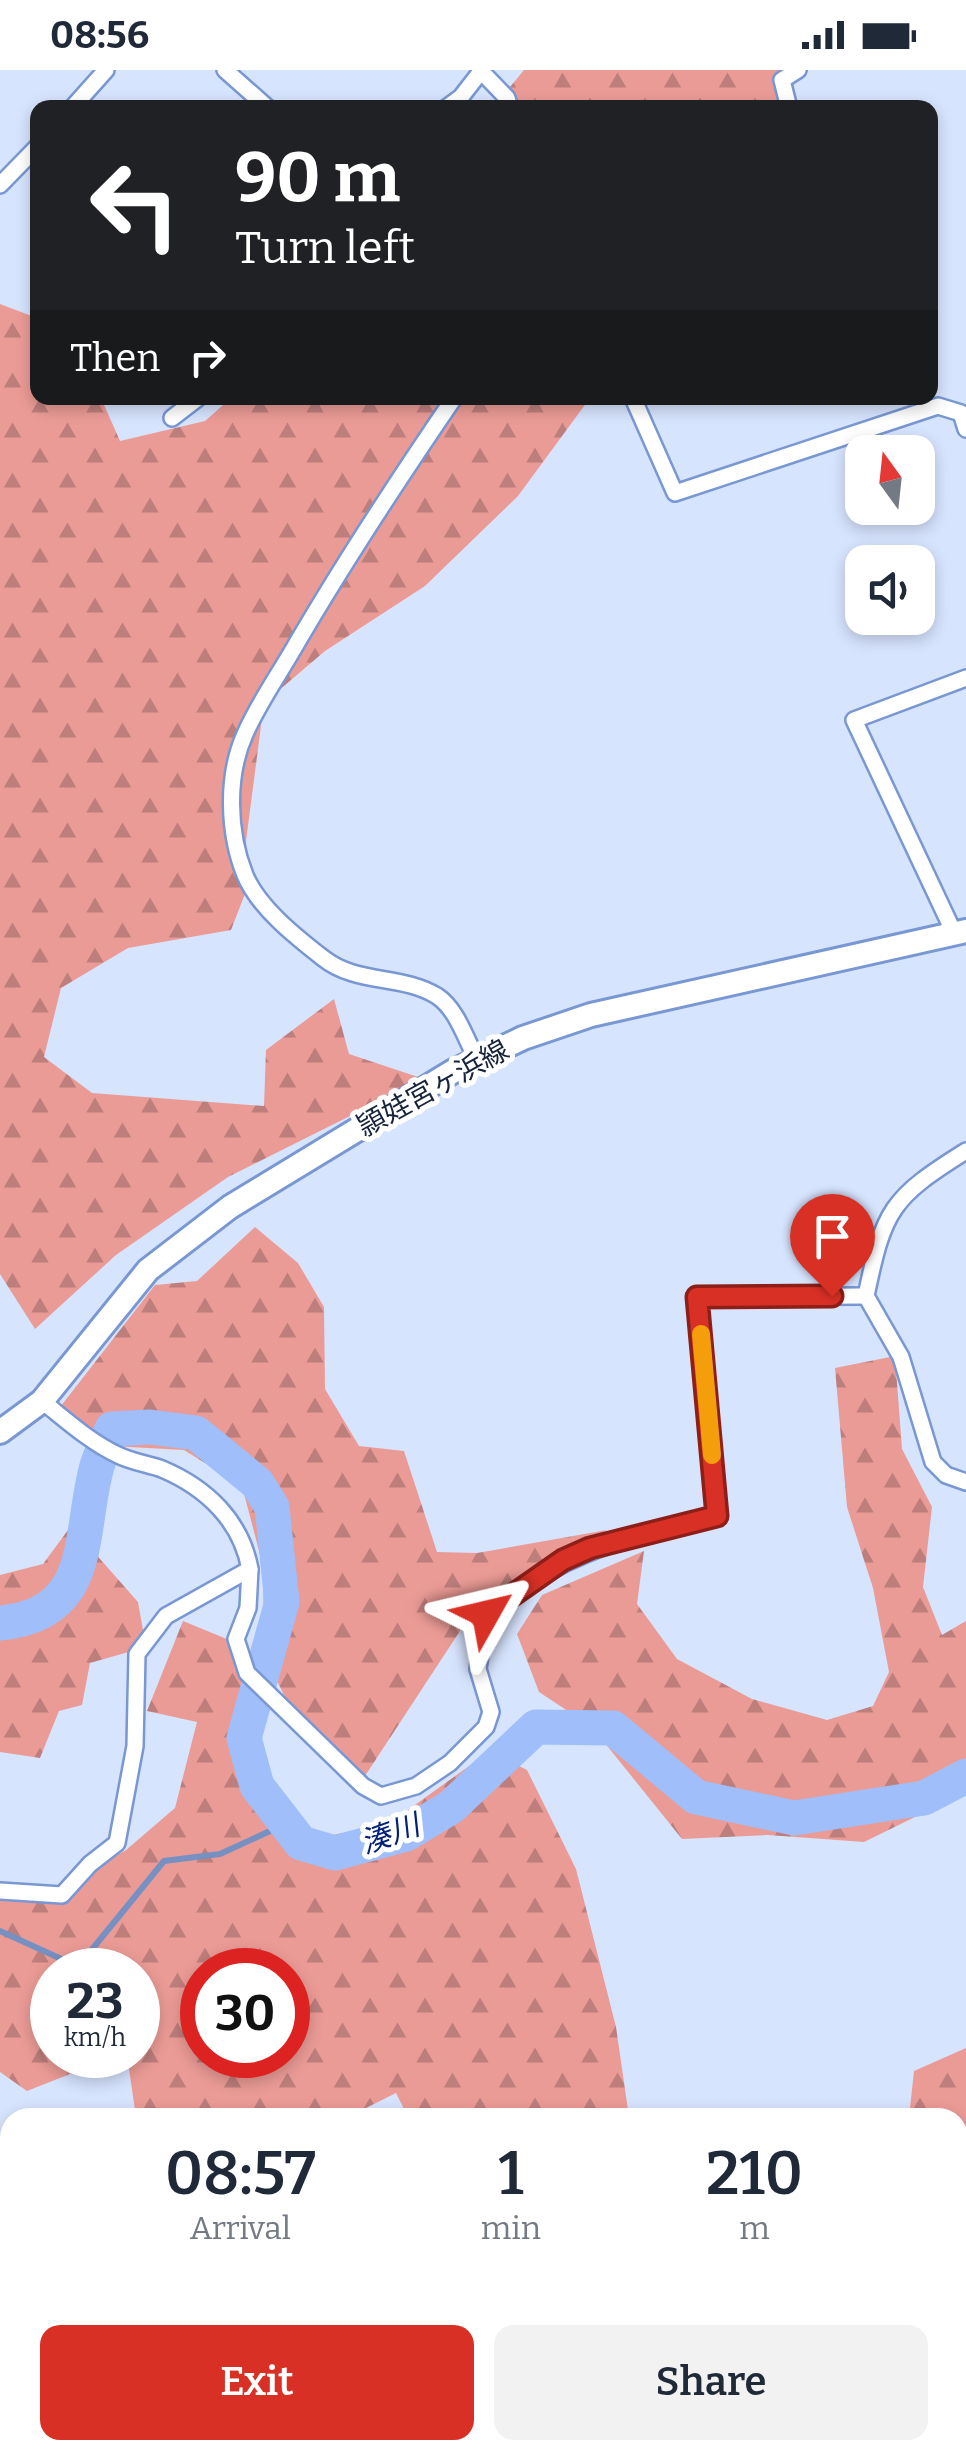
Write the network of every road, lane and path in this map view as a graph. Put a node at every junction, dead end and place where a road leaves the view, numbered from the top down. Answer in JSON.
{"nodes":[{"id":1,"x":106,"y":70,"type":"edge"},
{"id":2,"x":226,"y":70,"type":"edge"},
{"id":3,"x":481,"y":70,"type":"edge"},
{"id":4,"x":798,"y":70,"type":"edge"},
{"id":5,"x":79,"y":100,"type":"edge"},
{"id":6,"x":259,"y":100,"type":"edge"},
{"id":7,"x":458,"y":100,"type":"edge"},
{"id":8,"x":508,"y":100,"type":"edge"},
{"id":9,"x":787,"y":100,"type":"edge"},
{"id":10,"x":30,"y":154,"type":"edge"},
{"id":11,"x":0,"y":185,"type":"edge"},
{"id":12,"x":189,"y":405,"type":"edge"},
{"id":13,"x":449,"y":405,"type":"edge"},
{"id":14,"x":636,"y":405,"type":"edge"},
{"id":15,"x":172,"y":418,"type":"dead end"},
{"id":16,"x":966,"y":429,"type":"edge"},
{"id":17,"x":966,"y":678,"type":"edge"},
{"id":18,"x":960,"y":933,"type":"edge"},
{"id":19,"x":477,"y":1060,"type":"junction"},
{"id":20,"x":966,"y":1151,"type":"edge"},
{"id":21,"x":866,"y":1296,"type":"junction"},
{"id":22,"x":42,"y":1401,"type":"junction"},
{"id":23,"x":0,"y":1432,"type":"edge"},
{"id":24,"x":966,"y":1482,"type":"edge"},
{"id":25,"x":250,"y":1569,"type":"junction"},
{"id":26,"x":0,"y":1891,"type":"edge"}],
"edges":[{"from":1,"to":5,"type":"street"},
{"from":2,"to":6,"type":"street"},
{"from":3,"to":7,"type":"street"},
{"from":3,"to":8,"type":"street"},
{"from":4,"to":9,"type":"street"},
{"from":10,"to":11,"type":"street"},
{"from":12,"to":15,"type":"street"},
{"from":13,"to":19,"type":"street"},
{"from":14,"to":16,"type":"street"},
{"from":17,"to":18,"type":"street"},
{"from":18,"to":19,"type":"main road","name":"頴娃宮ヶ浜線"},
{"from":19,"to":22,"type":"main road","name":"頴娃宮ヶ浜線"},
{"from":20,"to":21,"type":"street"},
{"from":21,"to":24,"type":"street"},
{"from":21,"to":25,"type":"street"},
{"from":22,"to":23,"type":"main road","name":"頴娃宮ヶ浜線"},
{"from":22,"to":25,"type":"street"},
{"from":25,"to":26,"type":"street"}]}
